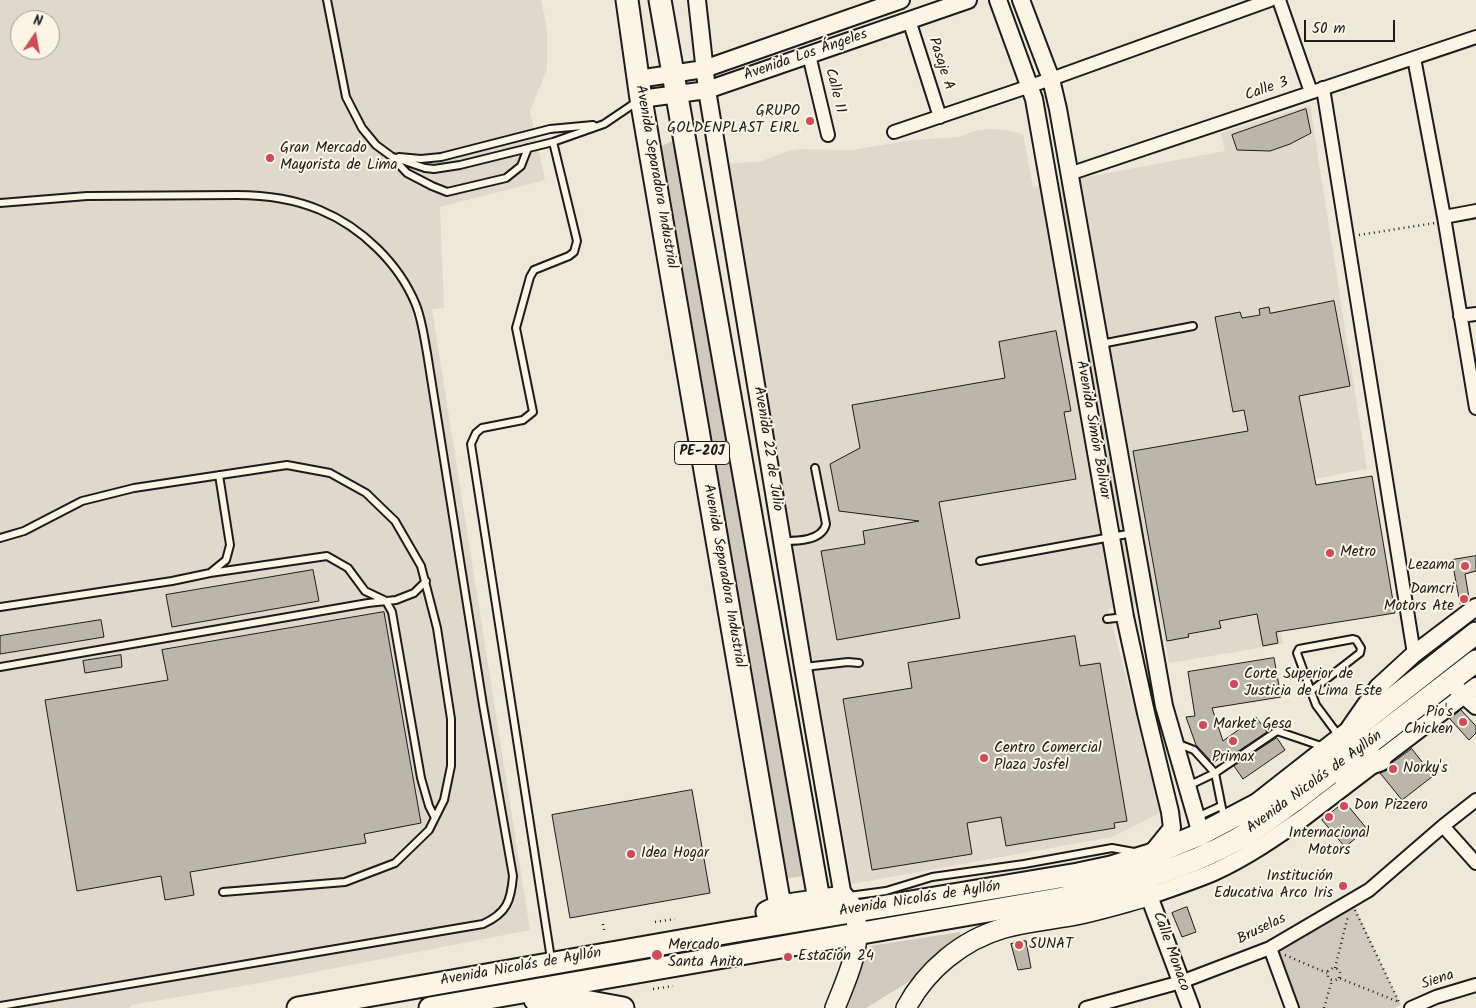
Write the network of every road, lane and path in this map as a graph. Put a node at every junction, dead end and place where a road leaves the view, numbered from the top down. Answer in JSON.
{"nodes":[{"id":1,"x":327,"y":0,"type":"edge"},
{"id":2,"x":627,"y":0,"type":"edge"},
{"id":3,"x":660,"y":0,"type":"edge"},
{"id":4,"x":697,"y":0,"type":"edge"},
{"id":5,"x":901,"y":0,"type":"edge"},
{"id":6,"x":968,"y":0,"type":"edge"},
{"id":7,"x":998,"y":0,"type":"edge"},
{"id":8,"x":1021,"y":0,"type":"edge"},
{"id":9,"x":1270,"y":0,"type":"edge"},
{"id":10,"x":1278,"y":0,"type":"edge"},
{"id":11,"x":909,"y":20,"type":"junction"},
{"id":12,"x":1475,"y":38,"type":"edge"},
{"id":13,"x":809,"y":55,"type":"junction"},
{"id":14,"x":1414,"y":58,"type":"junction"},
{"id":15,"x":704,"y":69,"type":"junction"},
{"id":16,"x":1051,"y":79,"type":"junction"},
{"id":17,"x":675,"y":84,"type":"junction"},
{"id":18,"x":1030,"y":85,"type":"junction"},
{"id":19,"x":640,"y":89,"type":"junction"},
{"id":20,"x":707,"y":90,"type":"junction"},
{"id":21,"x":1317,"y":90,"type":"junction"},
{"id":22,"x":940,"y":117,"type":"junction"},
{"id":23,"x":604,"y":124,"type":"junction"},
{"id":24,"x":894,"y":132,"type":"dead end"},
{"id":25,"x":828,"y":134,"type":"dead end"},
{"id":26,"x":554,"y":142,"type":"junction"},
{"id":27,"x":528,"y":148,"type":"junction"},
{"id":28,"x":391,"y":156,"type":"junction"},
{"id":29,"x":1069,"y":174,"type":"junction"},
{"id":30,"x":0,"y":202,"type":"edge"},
{"id":31,"x":1476,"y":211,"type":"edge"},
{"id":32,"x":1445,"y":219,"type":"junction"},
{"id":33,"x":1347,"y":237,"type":"junction"},
{"id":34,"x":1476,"y":314,"type":"edge"},
{"id":35,"x":1460,"y":316,"type":"junction"},
{"id":36,"x":1193,"y":326,"type":"dead end"},
{"id":37,"x":1099,"y":344,"type":"junction"},
{"id":38,"x":1476,"y":408,"type":"edge"},
{"id":39,"x":815,"y":468,"type":"dead end"},
{"id":40,"x":219,"y":475,"type":"junction"},
{"id":41,"x":1133,"y":533,"type":"junction"},
{"id":42,"x":1111,"y":537,"type":"junction"},
{"id":43,"x":0,"y":538,"type":"edge"},
{"id":44,"x":782,"y":541,"type":"junction"},
{"id":45,"x":980,"y":561,"type":"dead end"},
{"id":46,"x":210,"y":573,"type":"junction"},
{"id":47,"x":426,"y":581,"type":"junction"},
{"id":48,"x":386,"y":601,"type":"junction"},
{"id":49,"x":0,"y":607,"type":"edge"},
{"id":50,"x":1476,"y":607,"type":"edge"},
{"id":51,"x":1125,"y":617,"type":"junction"},
{"id":52,"x":1107,"y":619,"type":"dead end"},
{"id":53,"x":1476,"y":634,"type":"edge"},
{"id":54,"x":1414,"y":654,"type":"junction"},
{"id":55,"x":1476,"y":661,"type":"edge"},
{"id":56,"x":859,"y":663,"type":"dead end"},
{"id":57,"x":0,"y":667,"type":"edge"},
{"id":58,"x":803,"y":667,"type":"junction"},
{"id":59,"x":1429,"y":669,"type":"junction"},
{"id":60,"x":1463,"y":687,"type":"edge"},
{"id":61,"x":1311,"y":691,"type":"junction"},
{"id":62,"x":1476,"y":706,"type":"edge"},
{"id":63,"x":1174,"y":742,"type":"junction"},
{"id":64,"x":1336,"y":744,"type":"junction"},
{"id":65,"x":1380,"y":760,"type":"junction"},
{"id":66,"x":1215,"y":774,"type":"junction"},
{"id":67,"x":1326,"y":777,"type":"junction"},
{"id":68,"x":1187,"y":787,"type":"junction"},
{"id":69,"x":1476,"y":800,"type":"edge"},
{"id":70,"x":1223,"y":814,"type":"junction"},
{"id":71,"x":435,"y":818,"type":"junction"},
{"id":72,"x":1199,"y":826,"type":"junction"},
{"id":73,"x":1443,"y":826,"type":"junction"},
{"id":74,"x":1172,"y":828,"type":"junction"},
{"id":75,"x":1150,"y":856,"type":"junction"},
{"id":76,"x":1476,"y":863,"type":"edge"},
{"id":77,"x":1148,"y":887,"type":"junction"},
{"id":78,"x":223,"y":892,"type":"dead end"},
{"id":79,"x":819,"y":900,"type":"junction"},
{"id":80,"x":849,"y":904,"type":"junction"},
{"id":81,"x":780,"y":906,"type":"junction"},
{"id":82,"x":1354,"y":909,"type":"dead end"},
{"id":83,"x":1349,"y":912,"type":"dead end"},
{"id":84,"x":675,"y":919,"type":"dead end"},
{"id":85,"x":655,"y":922,"type":"dead end"},
{"id":86,"x":603,"y":924,"type":"dead end"},
{"id":87,"x":604,"y":930,"type":"dead end"},
{"id":88,"x":731,"y":932,"type":"junction"},
{"id":89,"x":858,"y":933,"type":"junction"},
{"id":90,"x":1275,"y":950,"type":"junction"},
{"id":91,"x":551,"y":963,"type":"junction"},
{"id":92,"x":1335,"y":968,"type":"junction"},
{"id":93,"x":1327,"y":973,"type":"junction"},
{"id":94,"x":1339,"y":978,"type":"junction"},
{"id":95,"x":1332,"y":980,"type":"junction"},
{"id":96,"x":1181,"y":982,"type":"junction"},
{"id":97,"x":1476,"y":985,"type":"edge"},
{"id":98,"x":672,"y":986,"type":"dead end"},
{"id":99,"x":653,"y":989,"type":"dead end"},
{"id":100,"x":484,"y":999,"type":"junction"},
{"id":101,"x":1403,"y":1005,"type":"edge"},
{"id":102,"x":0,"y":1006,"type":"edge"},
{"id":103,"x":298,"y":1008,"type":"edge"},
{"id":104,"x":430,"y":1008,"type":"edge"},
{"id":105,"x":623,"y":1008,"type":"edge"},
{"id":106,"x":835,"y":1008,"type":"edge"},
{"id":107,"x":906,"y":1008,"type":"edge"},
{"id":108,"x":1086,"y":1008,"type":"edge"},
{"id":109,"x":1191,"y":1008,"type":"edge"},
{"id":110,"x":1292,"y":1008,"type":"edge"},
{"id":111,"x":1324,"y":1008,"type":"edge"}],
"edges":[{"from":1,"to":28,"type":"lane"},
{"from":2,"to":19,"type":"main road","name":"Avenida Separadora Industrial","number":"PE-20J"},
{"from":3,"to":17,"type":"main road","number":"PE-20J"},
{"from":4,"to":15,"type":"street","name":"Avenida 22 de Julio"},
{"from":5,"to":15,"type":"street","name":"Avenida Los Ángeles"},
{"from":6,"to":11,"type":"street","name":"Avenida Los Ángeles"},
{"from":7,"to":18,"type":"street","name":"Avenida Simón Bolivar"},
{"from":8,"to":16,"type":"street","name":"Avenida Simón Bolivar"},
{"from":9,"to":16,"type":"street"},
{"from":10,"to":21,"type":"street"},
{"from":11,"to":13,"type":"street","name":"Avenida Los Ángeles"},
{"from":11,"to":22,"type":"street","name":"Pasaje A"},
{"from":12,"to":14,"type":"street","name":"Calle 3"},
{"from":13,"to":20,"type":"street","name":"Avenida Los Ángeles"},
{"from":13,"to":25,"type":"street","name":"Calle 11"},
{"from":14,"to":21,"type":"street","name":"Calle 3"},
{"from":14,"to":32,"type":"street"},
{"from":15,"to":17,"type":"street","name":"Avenida Los Ángeles"},
{"from":15,"to":20,"type":"street","name":"Avenida 22 de Julio"},
{"from":16,"to":18,"type":"street"},
{"from":16,"to":29,"type":"street","name":"Avenida Simón Bolivar"},
{"from":17,"to":19,"type":"street","name":"Avenida Los Ángeles"},
{"from":17,"to":20,"type":"street","name":"Avenida Los Ángeles"},
{"from":17,"to":79,"type":"main road","number":"PE-20J"},
{"from":18,"to":22,"type":"street"},
{"from":18,"to":42,"type":"street","name":"Avenida Simón Bolivar"},
{"from":19,"to":23,"type":"lane"},
{"from":19,"to":81,"type":"main road","name":"Avenida Separadora Industrial","number":"PE-20J"},
{"from":20,"to":44,"type":"street","name":"Avenida 22 de Julio"},
{"from":21,"to":29,"type":"street","name":"Calle 3"},
{"from":21,"to":33,"type":"street"},
{"from":22,"to":24,"type":"street"},
{"from":23,"to":26,"type":"lane"},
{"from":23,"to":28,"type":"lane"},
{"from":26,"to":27,"type":"lane"},
{"from":26,"to":91,"type":"lane"},
{"from":27,"to":28,"type":"lane"},
{"from":27,"to":28,"type":"lane"},
{"from":29,"to":37,"type":"street","name":"Avenida Simón Bolivar"},
{"from":30,"to":102,"type":"lane"},
{"from":31,"to":32,"type":"street"},
{"from":32,"to":33,"type":"path"},
{"from":32,"to":35,"type":"street"},
{"from":33,"to":54,"type":"street"},
{"from":34,"to":35,"type":"street"},
{"from":35,"to":38,"type":"street"},
{"from":36,"to":37,"type":"lane"},
{"from":37,"to":41,"type":"street","name":"Avenida Simón Bolivar"},
{"from":39,"to":44,"type":"lane"},
{"from":40,"to":43,"type":"lane"},
{"from":40,"to":46,"type":"lane"},
{"from":40,"to":47,"type":"lane"},
{"from":41,"to":42,"type":"lane"},
{"from":41,"to":63,"type":"street","name":"Avenida Simón Bolivar"},
{"from":42,"to":45,"type":"lane"},
{"from":42,"to":51,"type":"street","name":"Avenida Simón Bolivar"},
{"from":44,"to":58,"type":"street","name":"Avenida 22 de Julio"},
{"from":46,"to":48,"type":"lane"},
{"from":46,"to":49,"type":"lane"},
{"from":47,"to":48,"type":"lane"},
{"from":47,"to":71,"type":"lane"},
{"from":48,"to":57,"type":"lane"},
{"from":48,"to":71,"type":"lane"},
{"from":50,"to":54,"type":"street"},
{"from":51,"to":52,"type":"lane"},
{"from":51,"to":74,"type":"street","name":"Avenida Simón Bolivar"},
{"from":53,"to":59,"type":"main road","name":"Avenida Nicolás de Ayllón"},
{"from":54,"to":59,"type":"street"},
{"from":54,"to":64,"type":"street"},
{"from":55,"to":60,"type":"main road","name":"Avenida Nicolás de Ayllón"},
{"from":56,"to":58,"type":"lane"},
{"from":58,"to":80,"type":"street","name":"Avenida 22 de Julio"},
{"from":59,"to":60,"type":"street"},
{"from":59,"to":64,"type":"main road","name":"Avenida Nicolás de Ayllón"},
{"from":60,"to":62,"type":"street"},
{"from":60,"to":65,"type":"street","name":"Avenida Nicolás de Ayllón"},
{"from":60,"to":67,"type":"main road","name":"Avenida Nicolás de Ayllón"},
{"from":61,"to":61,"type":"lane"},
{"from":61,"to":64,"type":"lane"},
{"from":63,"to":66,"type":"lane"},
{"from":63,"to":68,"type":"street","name":"Avenida Simón Bolivar"},
{"from":64,"to":66,"type":"lane"},
{"from":64,"to":70,"type":"main road","name":"Avenida Nicolás de Ayllón"},
{"from":65,"to":67,"type":"main road"},
{"from":65,"to":77,"type":"street","name":"Avenida Nicolás de Ayllón"},
{"from":66,"to":68,"type":"lane"},
{"from":66,"to":70,"type":"lane"},
{"from":67,"to":77,"type":"main road","name":"Avenida Nicolás de Ayllón"},
{"from":68,"to":72,"type":"street","name":"Avenida Simón Bolivar"},
{"from":69,"to":73,"type":"street","name":"Bruselas"},
{"from":70,"to":72,"type":"main road","name":"Avenida Nicolás de Ayllón"},
{"from":71,"to":78,"type":"lane"},
{"from":72,"to":74,"type":"street"},
{"from":72,"to":75,"type":"main road","name":"Avenida Nicolás de Ayllón"},
{"from":73,"to":76,"type":"street"},
{"from":73,"to":90,"type":"street","name":"Bruselas"},
{"from":74,"to":75,"type":"street"},
{"from":75,"to":77,"type":"main road"},
{"from":75,"to":80,"type":"main road","name":"Avenida Nicolás de Ayllón"},
{"from":77,"to":89,"type":"main road","name":"Avenida Nicolás de Ayllón"},
{"from":77,"to":96,"type":"street","name":"Calle Monaco"},
{"from":77,"to":107,"type":"main road","name":"Avenida Nicolás de Ayllón"},
{"from":79,"to":80,"type":"main road"},
{"from":79,"to":81,"type":"main road"},
{"from":80,"to":88,"type":"main road","name":"Avenida Nicolás de Ayllón"},
{"from":80,"to":89,"type":"main road"},
{"from":81,"to":88,"type":"main road"},
{"from":82,"to":101,"type":"path"},
{"from":83,"to":92,"type":"path"},
{"from":84,"to":85,"type":"path"},
{"from":86,"to":87,"type":"path"},
{"from":88,"to":91,"type":"main road","name":"Avenida Nicolás de Ayllón"},
{"from":89,"to":100,"type":"main road","name":"Avenida Nicolás de Ayllón"},
{"from":89,"to":106,"type":"main road"},
{"from":90,"to":93,"type":"path"},
{"from":90,"to":96,"type":"street","name":"Bruselas"},
{"from":90,"to":110,"type":"street"},
{"from":91,"to":103,"type":"main road","name":"Avenida Nicolás de Ayllón"},
{"from":92,"to":93,"type":"path"},
{"from":92,"to":94,"type":"path"},
{"from":93,"to":95,"type":"path"},
{"from":94,"to":95,"type":"path"},
{"from":94,"to":101,"type":"path"},
{"from":95,"to":111,"type":"path"},
{"from":96,"to":108,"type":"street","name":"Bruselas"},
{"from":96,"to":109,"type":"street","name":"Calle Monaco"},
{"from":97,"to":101,"type":"street","name":"Siena"},
{"from":98,"to":99,"type":"path"},
{"from":100,"to":104,"type":"main road","name":"Avenida Nicolás de Ayllón"},
{"from":100,"to":105,"type":"main road"}]}
